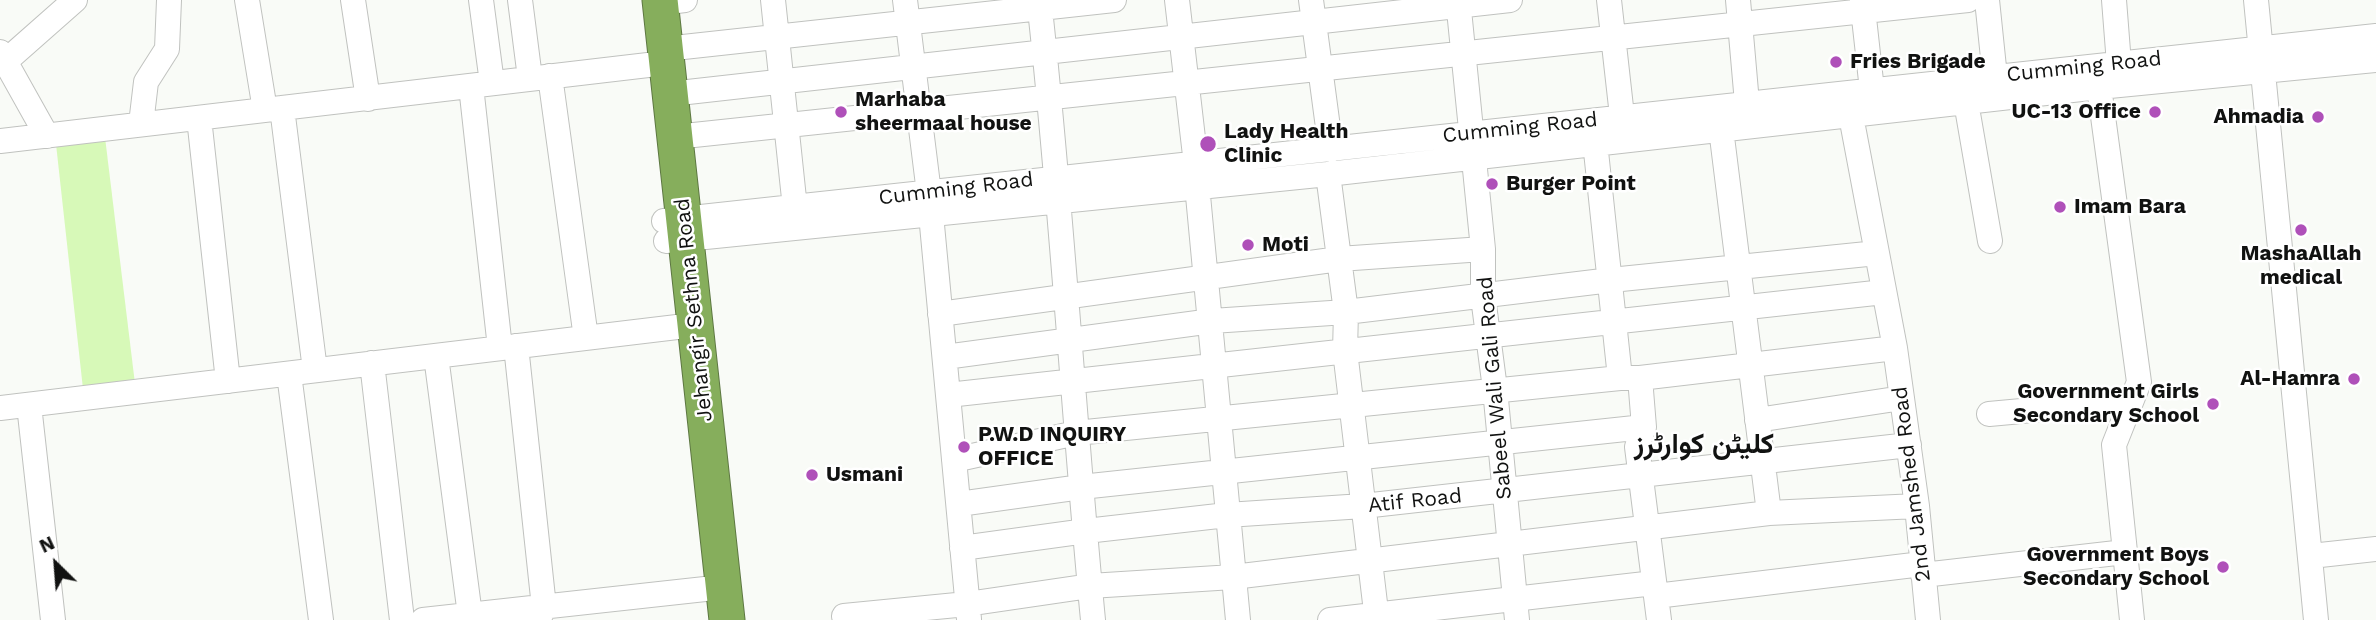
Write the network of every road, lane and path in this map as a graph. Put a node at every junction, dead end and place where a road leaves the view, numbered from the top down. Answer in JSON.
{"nodes":[{"id":1,"x":75,"y":0,"type":"edge"},
{"id":2,"x":169,"y":0,"type":"edge"},
{"id":3,"x":247,"y":0,"type":"edge"},
{"id":4,"x":353,"y":0,"type":"edge"},
{"id":5,"x":481,"y":0,"type":"edge"},
{"id":6,"x":520,"y":0,"type":"edge"},
{"id":7,"x":773,"y":0,"type":"edge"},
{"id":8,"x":1114,"y":0,"type":"edge"},
{"id":9,"x":1177,"y":0,"type":"edge"},
{"id":10,"x":1510,"y":0,"type":"edge"},
{"id":11,"x":1609,"y":0,"type":"edge"},
{"id":12,"x":1968,"y":0,"type":"edge"},
{"id":13,"x":1987,"y":0,"type":"edge"},
{"id":14,"x":2114,"y":0,"type":"edge"},
{"id":15,"x":2256,"y":0,"type":"edge"},
{"id":16,"x":661,"y":1,"type":"edge"},
{"id":17,"x":1458,"y":3,"type":"edge"},
{"id":18,"x":1039,"y":4,"type":"edge"},
{"id":19,"x":1863,"y":6,"type":"edge"},
{"id":20,"x":907,"y":11,"type":"edge"},
{"id":21,"x":1313,"y":11,"type":"edge"},
{"id":22,"x":1739,"y":12,"type":"edge"},
{"id":23,"x":2376,"y":36,"type":"edge"},
{"id":24,"x":777,"y":37,"type":"junction"},
{"id":25,"x":1181,"y":37,"type":"junction"},
{"id":26,"x":1612,"y":37,"type":"junction"},
{"id":27,"x":1045,"y":52,"type":"junction"},
{"id":28,"x":1463,"y":53,"type":"junction"},
{"id":29,"x":4,"y":56,"type":"edge"},
{"id":30,"x":656,"y":57,"type":"junction"},
{"id":31,"x":2262,"y":60,"type":"junction"},
{"id":32,"x":2376,"y":60,"type":"edge"},
{"id":33,"x":2119,"y":64,"type":"junction"},
{"id":34,"x":914,"y":67,"type":"junction"},
{"id":35,"x":1321,"y":68,"type":"junction"},
{"id":36,"x":540,"y":77,"type":"junction"},
{"id":37,"x":1995,"y":77,"type":"junction"},
{"id":38,"x":781,"y":82,"type":"junction"},
{"id":39,"x":1187,"y":83,"type":"junction"},
{"id":40,"x":481,"y":84,"type":"junction"},
{"id":41,"x":2099,"y":87,"type":"junction"},
{"id":42,"x":1872,"y":90,"type":"junction"},
{"id":43,"x":670,"y":94,"type":"junction"},
{"id":44,"x":1049,"y":97,"type":"junction"},
{"id":45,"x":368,"y":99,"type":"junction"},
{"id":46,"x":1966,"y":102,"type":"junction"},
{"id":47,"x":1747,"y":103,"type":"junction"},
{"id":48,"x":274,"y":109,"type":"junction"},
{"id":49,"x":919,"y":111,"type":"junction"},
{"id":50,"x":1622,"y":116,"type":"junction"},
{"id":51,"x":1851,"y":116,"type":"junction"},
{"id":52,"x":199,"y":118,"type":"junction"},
{"id":53,"x":141,"y":124,"type":"junction"},
{"id":54,"x":786,"y":125,"type":"junction"},
{"id":55,"x":1721,"y":129,"type":"junction"},
{"id":56,"x":47,"y":136,"type":"junction"},
{"id":57,"x":675,"y":137,"type":"junction"},
{"id":58,"x":0,"y":141,"type":"edge"},
{"id":59,"x":1595,"y":142,"type":"junction"},
{"id":60,"x":1473,"y":144,"type":"junction"},
{"id":61,"x":1330,"y":162,"type":"junction"},
{"id":62,"x":1197,"y":175,"type":"junction"},
{"id":63,"x":1058,"y":176,"type":"junction"},
{"id":64,"x":1059,"y":201,"type":"junction"},
{"id":65,"x":929,"y":203,"type":"junction"},
{"id":66,"x":794,"y":208,"type":"junction"},
{"id":67,"x":675,"y":230,"type":"junction"},
{"id":68,"x":1990,"y":241,"type":"dead end"},
{"id":69,"x":1483,"y":249,"type":"junction"},
{"id":70,"x":1877,"y":253,"type":"junction"},
{"id":71,"x":1339,"y":259,"type":"junction"},
{"id":72,"x":1738,"y":267,"type":"junction"},
{"id":73,"x":1207,"y":279,"type":"junction"},
{"id":74,"x":1611,"y":280,"type":"junction"},
{"id":75,"x":1884,"y":292,"type":"junction"},
{"id":76,"x":1065,"y":296,"type":"junction"},
{"id":77,"x":1483,"y":297,"type":"junction"},
{"id":78,"x":1743,"y":309,"type":"junction"},
{"id":79,"x":1346,"y":312,"type":"junction"},
{"id":80,"x":940,"y":314,"type":"junction"},
{"id":81,"x":1212,"y":321,"type":"junction"},
{"id":82,"x":1615,"y":324,"type":"junction"},
{"id":83,"x":677,"y":327,"type":"junction"},
{"id":84,"x":1487,"y":336,"type":"junction"},
{"id":85,"x":586,"y":338,"type":"junction"},
{"id":86,"x":1069,"y":340,"type":"junction"},
{"id":87,"x":508,"y":347,"type":"junction"},
{"id":88,"x":1895,"y":348,"type":"junction"},
{"id":89,"x":1345,"y":351,"type":"junction"},
{"id":90,"x":436,"y":356,"type":"junction"},
{"id":91,"x":944,"y":357,"type":"junction"},
{"id":92,"x":372,"y":363,"type":"junction"},
{"id":93,"x":1215,"y":364,"type":"junction"},
{"id":94,"x":1751,"y":365,"type":"junction"},
{"id":95,"x":315,"y":370,"type":"junction"},
{"id":96,"x":289,"y":373,"type":"junction"},
{"id":97,"x":1630,"y":378,"type":"junction"},
{"id":98,"x":1072,"y":380,"type":"junction"},
{"id":99,"x":228,"y":381,"type":"junction"},
{"id":100,"x":1495,"y":389,"type":"junction"},
{"id":101,"x":948,"y":395,"type":"junction"},
{"id":102,"x":1902,"y":398,"type":"junction"},
{"id":103,"x":2131,"y":401,"type":"junction"},
{"id":104,"x":29,"y":405,"type":"junction"},
{"id":105,"x":1352,"y":406,"type":"junction"},
{"id":106,"x":0,"y":408,"type":"edge"},
{"id":107,"x":1989,"y":414,"type":"dead end"},
{"id":108,"x":1220,"y":420,"type":"junction"},
{"id":109,"x":1757,"y":420,"type":"junction"},
{"id":110,"x":1644,"y":427,"type":"junction"},
{"id":111,"x":1076,"y":433,"type":"junction"},
{"id":112,"x":1500,"y":442,"type":"junction"},
{"id":113,"x":1909,"y":445,"type":"junction"},
{"id":114,"x":1358,"y":459,"type":"junction"},
{"id":115,"x":954,"y":460,"type":"junction"},
{"id":116,"x":1763,"y":463,"type":"junction"},
{"id":117,"x":1224,"y":474,"type":"junction"},
{"id":118,"x":1641,"y":477,"type":"junction"},
{"id":119,"x":1081,"y":487,"type":"junction"},
{"id":120,"x":1504,"y":491,"type":"junction"},
{"id":121,"x":958,"y":504,"type":"junction"},
{"id":122,"x":1363,"y":506,"type":"junction"},
{"id":123,"x":1917,"y":506,"type":"junction"},
{"id":124,"x":1769,"y":513,"type":"junction"},
{"id":125,"x":1227,"y":515,"type":"junction"},
{"id":126,"x":1648,"y":527,"type":"junction"},
{"id":127,"x":1086,"y":531,"type":"junction"},
{"id":128,"x":1510,"y":545,"type":"junction"},
{"id":129,"x":962,"y":548,"type":"junction"},
{"id":130,"x":2376,"y":549,"type":"edge"},
{"id":131,"x":2125,"y":552,"type":"junction"},
{"id":132,"x":2311,"y":556,"type":"junction"},
{"id":133,"x":1370,"y":559,"type":"junction"},
{"id":134,"x":1923,"y":569,"type":"junction"},
{"id":135,"x":1233,"y":577,"type":"junction"},
{"id":136,"x":1090,"y":586,"type":"junction"},
{"id":137,"x":1656,"y":599,"type":"edge"},
{"id":138,"x":706,"y":604,"type":"edge"},
{"id":139,"x":1516,"y":608,"type":"edge"},
{"id":140,"x":607,"y":610,"type":"edge"},
{"id":141,"x":968,"y":612,"type":"edge"},
{"id":142,"x":542,"y":613,"type":"edge"},
{"id":143,"x":470,"y":615,"type":"junction"},
{"id":144,"x":844,"y":616,"type":"dead end"},
{"id":145,"x":1376,"y":617,"type":"edge"},
{"id":146,"x":53,"y":620,"type":"edge"},
{"id":147,"x":321,"y":620,"type":"edge"},
{"id":148,"x":402,"y":620,"type":"edge"},
{"id":149,"x":423,"y":620,"type":"edge"},
{"id":150,"x":727,"y":620,"type":"edge"},
{"id":151,"x":1093,"y":620,"type":"edge"},
{"id":152,"x":1238,"y":620,"type":"edge"},
{"id":153,"x":1329,"y":620,"type":"edge"},
{"id":154,"x":1928,"y":620,"type":"edge"},
{"id":155,"x":2132,"y":620,"type":"edge"},
{"id":156,"x":2316,"y":620,"type":"edge"}],
"edges":[{"from":1,"to":29,"type":"street"},
{"from":2,"to":53,"type":"street"},
{"from":3,"to":48,"type":"street"},
{"from":4,"to":45,"type":"street"},
{"from":5,"to":40,"type":"street"},
{"from":6,"to":36,"type":"street"},
{"from":7,"to":24,"type":"street"},
{"from":8,"to":18,"type":"street"},
{"from":9,"to":25,"type":"street"},
{"from":10,"to":17,"type":"street"},
{"from":11,"to":26,"type":"street"},
{"from":12,"to":19,"type":"street"},
{"from":13,"to":37,"type":"street"},
{"from":14,"to":33,"type":"street"},
{"from":15,"to":31,"type":"street"},
{"from":16,"to":30,"type":"highway","name":"Jehangir Sethna Road"},
{"from":17,"to":21,"type":"street"},
{"from":17,"to":28,"type":"street","name":"Sabeel Wali Gali Road"},
{"from":18,"to":20,"type":"street"},
{"from":18,"to":27,"type":"street"},
{"from":19,"to":22,"type":"street"},
{"from":19,"to":42,"type":"street"},
{"from":20,"to":24,"type":"street"},
{"from":20,"to":34,"type":"street"},
{"from":21,"to":25,"type":"street"},
{"from":21,"to":35,"type":"street"},
{"from":22,"to":26,"type":"street"},
{"from":22,"to":47,"type":"street"},
{"from":23,"to":31,"type":"street","name":"Cumming Road"},
{"from":24,"to":30,"type":"street"},
{"from":24,"to":38,"type":"street"},
{"from":25,"to":27,"type":"street"},
{"from":25,"to":39,"type":"street"},
{"from":26,"to":28,"type":"street"},
{"from":26,"to":50,"type":"street"},
{"from":27,"to":34,"type":"street"},
{"from":27,"to":44,"type":"street"},
{"from":28,"to":35,"type":"street"},
{"from":28,"to":60,"type":"street","name":"Sabeel Wali Gali Road"},
{"from":29,"to":56,"type":"street"},
{"from":30,"to":36,"type":"street"},
{"from":30,"to":43,"type":"highway","name":"Jehangir Sethna Road"},
{"from":30,"to":67,"type":"highway","name":"Jehangir Sethna Road"},
{"from":31,"to":32,"type":"street","name":"Cumming Road"},
{"from":31,"to":33,"type":"street","name":"Cumming Road"},
{"from":31,"to":41,"type":"street","name":"Cumming Road"},
{"from":31,"to":132,"type":"street"},
{"from":33,"to":37,"type":"street","name":"Cumming Road"},
{"from":34,"to":38,"type":"street"},
{"from":34,"to":49,"type":"street"},
{"from":35,"to":39,"type":"street"},
{"from":35,"to":61,"type":"street"},
{"from":36,"to":40,"type":"street"},
{"from":36,"to":85,"type":"street"},
{"from":37,"to":42,"type":"street","name":"Cumming Road"},
{"from":38,"to":43,"type":"street"},
{"from":38,"to":54,"type":"street"},
{"from":39,"to":44,"type":"street"},
{"from":39,"to":62,"type":"street"},
{"from":40,"to":45,"type":"street"},
{"from":40,"to":87,"type":"street"},
{"from":41,"to":46,"type":"street","name":"Cumming Road"},
{"from":41,"to":103,"type":"street"},
{"from":42,"to":47,"type":"street","name":"Cumming Road"},
{"from":43,"to":57,"type":"highway","name":"Jehangir Sethna Road"},
{"from":44,"to":49,"type":"street"},
{"from":44,"to":63,"type":"street"},
{"from":45,"to":48,"type":"street"},
{"from":46,"to":51,"type":"street","name":"Cumming Road"},
{"from":46,"to":68,"type":"street"},
{"from":47,"to":50,"type":"street","name":"Cumming Road"},
{"from":48,"to":52,"type":"street"},
{"from":48,"to":95,"type":"street"},
{"from":49,"to":54,"type":"street"},
{"from":49,"to":65,"type":"street"},
{"from":50,"to":60,"type":"street","name":"Cumming Road"},
{"from":51,"to":55,"type":"street","name":"Cumming Road"},
{"from":51,"to":70,"type":"street","name":"2nd Jamshed Road"},
{"from":52,"to":53,"type":"street"},
{"from":52,"to":99,"type":"street"},
{"from":53,"to":56,"type":"street"},
{"from":54,"to":57,"type":"street"},
{"from":54,"to":66,"type":"street"},
{"from":55,"to":59,"type":"street","name":"Cumming Road"},
{"from":55,"to":72,"type":"street"},
{"from":56,"to":58,"type":"street"},
{"from":57,"to":67,"type":"highway","name":"Jehangir Sethna Road"},
{"from":59,"to":60,"type":"street","name":"Cumming Road"},
{"from":59,"to":74,"type":"street"},
{"from":60,"to":61,"type":"street","name":"Cumming Road"},
{"from":60,"to":69,"type":"street","name":"Sabeel Wali Gali Road"},
{"from":61,"to":62,"type":"street","name":"Cumming Road"},
{"from":61,"to":71,"type":"street"},
{"from":62,"to":63,"type":"street","name":"Cumming Road"},
{"from":62,"to":64,"type":"street","name":"Cumming Road"},
{"from":62,"to":73,"type":"street"},
{"from":63,"to":64,"type":"street"},
{"from":63,"to":65,"type":"street","name":"Cumming Road"},
{"from":64,"to":65,"type":"street","name":"Cumming Road"},
{"from":64,"to":76,"type":"street"},
{"from":65,"to":66,"type":"street","name":"Cumming Road"},
{"from":65,"to":67,"type":"street","name":"Cumming Road"},
{"from":65,"to":80,"type":"street"},
{"from":66,"to":67,"type":"street","name":"Cumming Road"},
{"from":67,"to":83,"type":"highway","name":"Jehangir Sethna Road"},
{"from":67,"to":150,"type":"highway","name":"Jehangir Sethna Road"},
{"from":69,"to":71,"type":"street"},
{"from":69,"to":77,"type":"street","name":"Sabeel Wali Gali Road"},
{"from":70,"to":72,"type":"street"},
{"from":70,"to":75,"type":"street","name":"2nd Jamshed Road"},
{"from":71,"to":73,"type":"street"},
{"from":71,"to":79,"type":"street"},
{"from":72,"to":74,"type":"street"},
{"from":72,"to":78,"type":"street"},
{"from":73,"to":76,"type":"street"},
{"from":73,"to":81,"type":"street"},
{"from":74,"to":77,"type":"street"},
{"from":74,"to":82,"type":"street"},
{"from":75,"to":78,"type":"street"},
{"from":75,"to":88,"type":"street","name":"2nd Jamshed Road"},
{"from":76,"to":80,"type":"street"},
{"from":76,"to":86,"type":"street"},
{"from":77,"to":79,"type":"street"},
{"from":77,"to":84,"type":"street","name":"Sabeel Wali Gali Road"},
{"from":78,"to":82,"type":"street"},
{"from":78,"to":94,"type":"street"},
{"from":79,"to":81,"type":"street"},
{"from":79,"to":89,"type":"street"},
{"from":80,"to":91,"type":"street"},
{"from":81,"to":86,"type":"street"},
{"from":81,"to":93,"type":"street"},
{"from":82,"to":84,"type":"street"},
{"from":82,"to":97,"type":"street"},
{"from":83,"to":85,"type":"street"},
{"from":83,"to":138,"type":"highway","name":"Jehangir Sethna Road"},
{"from":84,"to":89,"type":"street"},
{"from":84,"to":100,"type":"street","name":"Sabeel Wali Gali Road"},
{"from":85,"to":87,"type":"street"},
{"from":86,"to":91,"type":"street"},
{"from":86,"to":98,"type":"street"},
{"from":87,"to":90,"type":"street"},
{"from":87,"to":142,"type":"street"},
{"from":88,"to":94,"type":"street"},
{"from":88,"to":102,"type":"street","name":"2nd Jamshed Road"},
{"from":89,"to":93,"type":"street"},
{"from":89,"to":105,"type":"street"},
{"from":90,"to":92,"type":"street"},
{"from":90,"to":143,"type":"street"},
{"from":91,"to":101,"type":"street"},
{"from":92,"to":95,"type":"street"},
{"from":92,"to":148,"type":"street"},
{"from":93,"to":98,"type":"street"},
{"from":93,"to":108,"type":"street"},
{"from":94,"to":97,"type":"street"},
{"from":94,"to":109,"type":"street"},
{"from":95,"to":96,"type":"street"},
{"from":96,"to":99,"type":"street"},
{"from":96,"to":147,"type":"street"},
{"from":97,"to":100,"type":"street"},
{"from":97,"to":110,"type":"street"},
{"from":98,"to":101,"type":"street"},
{"from":98,"to":111,"type":"street"},
{"from":99,"to":104,"type":"street"},
{"from":100,"to":105,"type":"street"},
{"from":100,"to":112,"type":"street","name":"Sabeel Wali Gali Road"},
{"from":101,"to":115,"type":"street"},
{"from":102,"to":109,"type":"street"},
{"from":102,"to":113,"type":"street","name":"2nd Jamshed Road"},
{"from":103,"to":107,"type":"street"},
{"from":103,"to":131,"type":"street"},
{"from":104,"to":106,"type":"street"},
{"from":104,"to":146,"type":"street"},
{"from":105,"to":108,"type":"street"},
{"from":105,"to":114,"type":"street"},
{"from":108,"to":111,"type":"street"},
{"from":108,"to":117,"type":"street"},
{"from":109,"to":116,"type":"street"},
{"from":110,"to":112,"type":"street"},
{"from":110,"to":118,"type":"street"},
{"from":111,"to":115,"type":"street"},
{"from":111,"to":119,"type":"street"},
{"from":112,"to":114,"type":"street"},
{"from":112,"to":120,"type":"street","name":"Sabeel Wali Gali Road"},
{"from":113,"to":116,"type":"street","name":"Atif Road"},
{"from":113,"to":123,"type":"street","name":"2nd Jamshed Road"},
{"from":114,"to":117,"type":"street"},
{"from":114,"to":122,"type":"street"},
{"from":115,"to":121,"type":"street"},
{"from":116,"to":118,"type":"street","name":"Atif Road"},
{"from":116,"to":124,"type":"street"},
{"from":117,"to":119,"type":"street"},
{"from":117,"to":125,"type":"street"},
{"from":118,"to":120,"type":"street","name":"Atif Road"},
{"from":118,"to":126,"type":"street"},
{"from":119,"to":121,"type":"street"},
{"from":119,"to":127,"type":"street"},
{"from":120,"to":122,"type":"street","name":"Atif Road"},
{"from":120,"to":128,"type":"street","name":"Sabeel Wali Gali Road"},
{"from":121,"to":129,"type":"street"},
{"from":122,"to":125,"type":"street","name":"Atif Road"},
{"from":122,"to":133,"type":"street"},
{"from":123,"to":124,"type":"street"},
{"from":123,"to":134,"type":"street","name":"2nd Jamshed Road"},
{"from":124,"to":126,"type":"street"},
{"from":125,"to":127,"type":"street","name":"Atif Road"},
{"from":125,"to":135,"type":"street"},
{"from":126,"to":128,"type":"street"},
{"from":126,"to":137,"type":"street"},
{"from":127,"to":129,"type":"street","name":"Atif Road"},
{"from":127,"to":136,"type":"street"},
{"from":128,"to":133,"type":"street"},
{"from":128,"to":139,"type":"street","name":"Sabeel Wali Gali Road"},
{"from":129,"to":141,"type":"street"},
{"from":130,"to":132,"type":"street"},
{"from":131,"to":134,"type":"street"},
{"from":131,"to":155,"type":"street"},
{"from":132,"to":156,"type":"street"},
{"from":133,"to":135,"type":"street"},
{"from":133,"to":145,"type":"street"},
{"from":134,"to":137,"type":"street"},
{"from":134,"to":154,"type":"street","name":"2nd Jamshed Road"},
{"from":135,"to":136,"type":"street"},
{"from":135,"to":152,"type":"street"},
{"from":136,"to":141,"type":"street"},
{"from":136,"to":151,"type":"street"},
{"from":137,"to":139,"type":"street"},
{"from":138,"to":140,"type":"street"},
{"from":139,"to":145,"type":"street"},
{"from":140,"to":142,"type":"street"},
{"from":141,"to":144,"type":"street"},
{"from":142,"to":143,"type":"street"},
{"from":143,"to":149,"type":"street"},
{"from":145,"to":153,"type":"street"}]}
